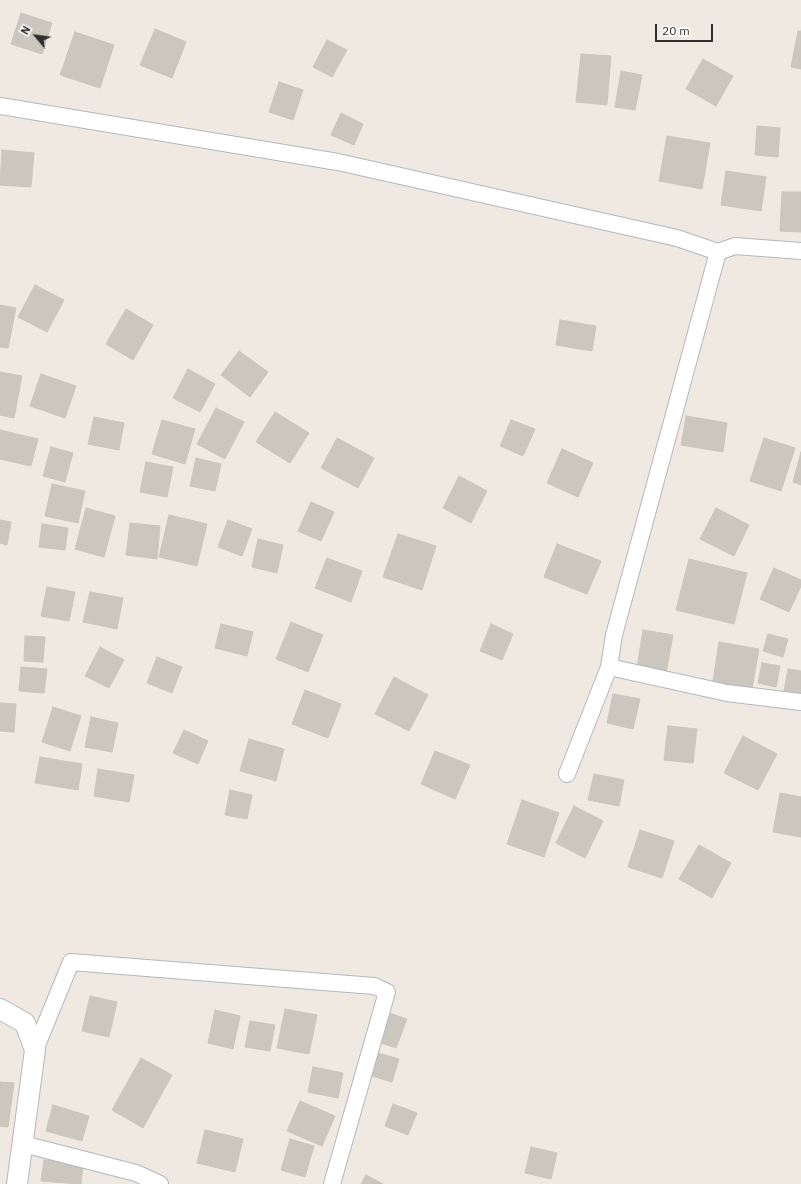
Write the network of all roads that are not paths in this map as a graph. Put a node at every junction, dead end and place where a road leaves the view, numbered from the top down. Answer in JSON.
{"nodes":[{"id":1,"x":0,"y":106,"type":"edge"},
{"id":2,"x":801,"y":251,"type":"edge"},
{"id":3,"x":718,"y":252,"type":"junction"},
{"id":4,"x":609,"y":667,"type":"junction"},
{"id":5,"x":801,"y":702,"type":"edge"},
{"id":6,"x":568,"y":774,"type":"dead end"},
{"id":7,"x":0,"y":1009,"type":"edge"},
{"id":8,"x":35,"y":1050,"type":"junction"},
{"id":9,"x":23,"y":1144,"type":"junction"},
{"id":10,"x":17,"y":1184,"type":"edge"},
{"id":11,"x":160,"y":1184,"type":"edge"},
{"id":12,"x":332,"y":1184,"type":"edge"}],
"edges":[{"from":1,"to":3,"type":"street"},
{"from":2,"to":3,"type":"street"},
{"from":3,"to":4,"type":"street"},
{"from":4,"to":5,"type":"street"},
{"from":4,"to":6,"type":"street"},
{"from":7,"to":8,"type":"street"},
{"from":8,"to":9,"type":"street"},
{"from":8,"to":12,"type":"street"},
{"from":9,"to":10,"type":"street"},
{"from":9,"to":11,"type":"street"}]}
